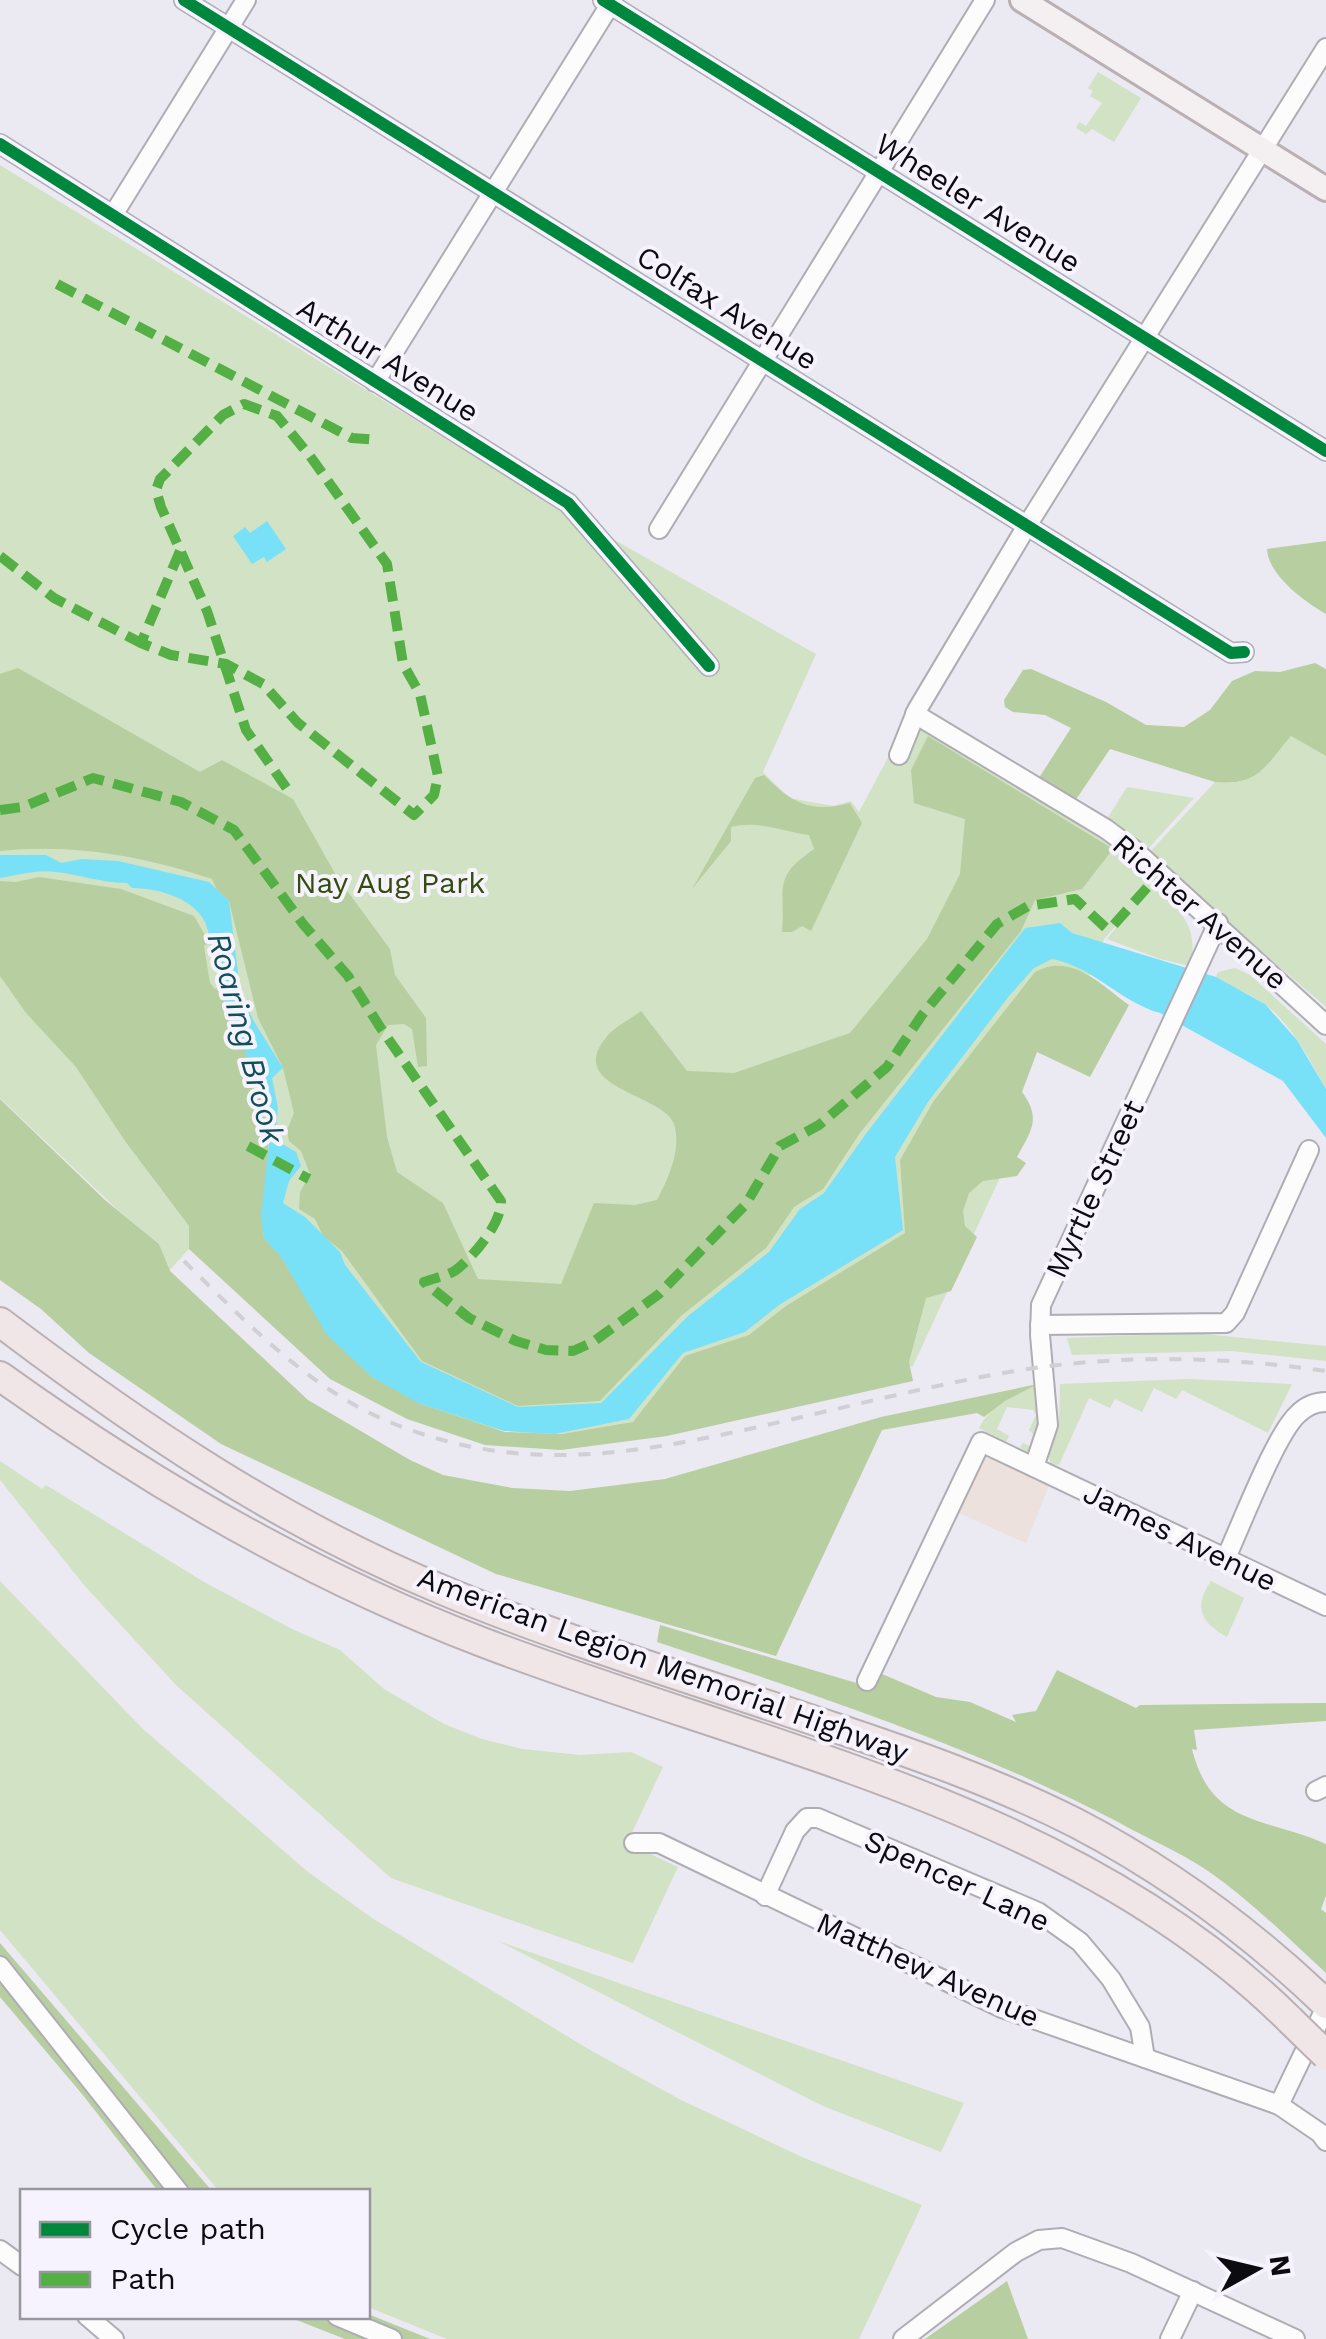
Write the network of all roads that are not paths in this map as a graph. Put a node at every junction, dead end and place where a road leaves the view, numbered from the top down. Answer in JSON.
{"nodes":[{"id":1,"x":184,"y":0,"type":"edge"},
{"id":2,"x":246,"y":0,"type":"edge"},
{"id":3,"x":985,"y":0,"type":"edge"},
{"id":4,"x":1022,"y":0,"type":"edge"},
{"id":5,"x":609,"y":2,"type":"edge"},
{"id":6,"x":228,"y":28,"type":"junction"},
{"id":7,"x":1326,"y":48,"type":"edge"},
{"id":8,"x":0,"y":144,"type":"edge"},
{"id":9,"x":1262,"y":150,"type":"junction"},
{"id":10,"x":879,"y":171,"type":"junction"},
{"id":11,"x":1326,"y":189,"type":"edge"},
{"id":12,"x":495,"y":191,"type":"junction"},
{"id":13,"x":113,"y":215,"type":"junction"},
{"id":14,"x":1145,"y":337,"type":"junction"},
{"id":15,"x":762,"y":360,"type":"junction"},
{"id":16,"x":375,"y":382,"type":"junction"},
{"id":17,"x":1326,"y":451,"type":"edge"},
{"id":18,"x":1028,"y":524,"type":"junction"},
{"id":19,"x":659,"y":529,"type":"dead end"},
{"id":20,"x":1244,"y":652,"type":"dead end"},
{"id":21,"x":709,"y":666,"type":"dead end"},
{"id":22,"x":915,"y":714,"type":"junction"},
{"id":23,"x":899,"y":755,"type":"dead end"},
{"id":24,"x":1218,"y":924,"type":"junction"},
{"id":25,"x":1326,"y":1024,"type":"edge"},
{"id":26,"x":1309,"y":1150,"type":"dead end"},
{"id":27,"x":0,"y":1322,"type":"edge"},
{"id":28,"x":1040,"y":1326,"type":"junction"},
{"id":29,"x":0,"y":1376,"type":"edge"},
{"id":30,"x":1321,"y":1402,"type":"edge"},
{"id":31,"x":1034,"y":1466,"type":"junction"},
{"id":32,"x":1225,"y":1560,"type":"junction"},
{"id":33,"x":1326,"y":1606,"type":"edge"},
{"id":34,"x":867,"y":1681,"type":"dead end"},
{"id":35,"x":634,"y":1844,"type":"dead end"},
{"id":36,"x":766,"y":1896,"type":"junction"},
{"id":37,"x":0,"y":1966,"type":"edge"},
{"id":38,"x":1326,"y":2006,"type":"edge"},
{"id":39,"x":1326,"y":2055,"type":"edge"},
{"id":40,"x":1145,"y":2058,"type":"junction"},
{"id":41,"x":1280,"y":2105,"type":"junction"},
{"id":42,"x":1326,"y":2141,"type":"edge"},
{"id":43,"x":177,"y":2189,"type":"edge"},
{"id":44,"x":1192,"y":2291,"type":"junction"},
{"id":45,"x":91,"y":2319,"type":"edge"},
{"id":46,"x":344,"y":2319,"type":"edge"},
{"id":47,"x":114,"y":2339,"type":"edge"},
{"id":48,"x":392,"y":2339,"type":"edge"},
{"id":49,"x":903,"y":2339,"type":"edge"},
{"id":50,"x":1170,"y":2339,"type":"edge"},
{"id":51,"x":1295,"y":2339,"type":"edge"}],
"edges":[{"from":1,"to":6,"type":"street","name":"Colfax Avenue"},
{"from":2,"to":6,"type":"street"},
{"from":3,"to":10,"type":"street"},
{"from":4,"to":9,"type":"main road"},
{"from":5,"to":10,"type":"street","name":"Wheeler Avenue"},
{"from":5,"to":12,"type":"street"},
{"from":6,"to":12,"type":"street","name":"Colfax Avenue"},
{"from":6,"to":13,"type":"street"},
{"from":7,"to":9,"type":"street"},
{"from":8,"to":13,"type":"street","name":"Arthur Avenue"},
{"from":9,"to":11,"type":"main road"},
{"from":9,"to":14,"type":"street"},
{"from":10,"to":14,"type":"street","name":"Wheeler Avenue"},
{"from":10,"to":15,"type":"street"},
{"from":12,"to":15,"type":"street","name":"Colfax Avenue"},
{"from":12,"to":16,"type":"street"},
{"from":13,"to":16,"type":"street","name":"Arthur Avenue"},
{"from":14,"to":17,"type":"street","name":"Wheeler Avenue"},
{"from":14,"to":18,"type":"street"},
{"from":15,"to":18,"type":"street","name":"Colfax Avenue"},
{"from":15,"to":19,"type":"street"},
{"from":16,"to":21,"type":"street","name":"Arthur Avenue"},
{"from":18,"to":20,"type":"street","name":"Colfax Avenue"},
{"from":18,"to":22,"type":"street"},
{"from":22,"to":23,"type":"street"},
{"from":22,"to":24,"type":"street","name":"Richter Avenue"},
{"from":24,"to":25,"type":"street","name":"Richter Avenue"},
{"from":24,"to":28,"type":"street","name":"Myrtle Street"},
{"from":26,"to":28,"type":"street"},
{"from":27,"to":38,"type":"highway","name":"American Legion Memorial Highway"},
{"from":28,"to":31,"type":"street","name":"Myrtle Street"},
{"from":29,"to":39,"type":"highway","name":"American Legion Memorial Highway","bridge":true},
{"from":30,"to":32,"type":"street"},
{"from":31,"to":32,"type":"street","name":"James Avenue"},
{"from":31,"to":34,"type":"street","name":"James Avenue"},
{"from":32,"to":33,"type":"street","name":"James Avenue"},
{"from":35,"to":36,"type":"street","name":"Matthew Avenue"},
{"from":36,"to":40,"type":"street","name":"Matthew Avenue"},
{"from":36,"to":40,"type":"street","name":"Spencer Lane"},
{"from":37,"to":43,"type":"street"},
{"from":38,"to":41,"type":"street"},
{"from":40,"to":41,"type":"street","name":"Matthew Avenue"},
{"from":41,"to":42,"type":"street","name":"Matthew Avenue"},
{"from":44,"to":49,"type":"street"},
{"from":44,"to":50,"type":"street"},
{"from":44,"to":51,"type":"street"},
{"from":45,"to":47,"type":"street"},
{"from":46,"to":48,"type":"street"}]}
